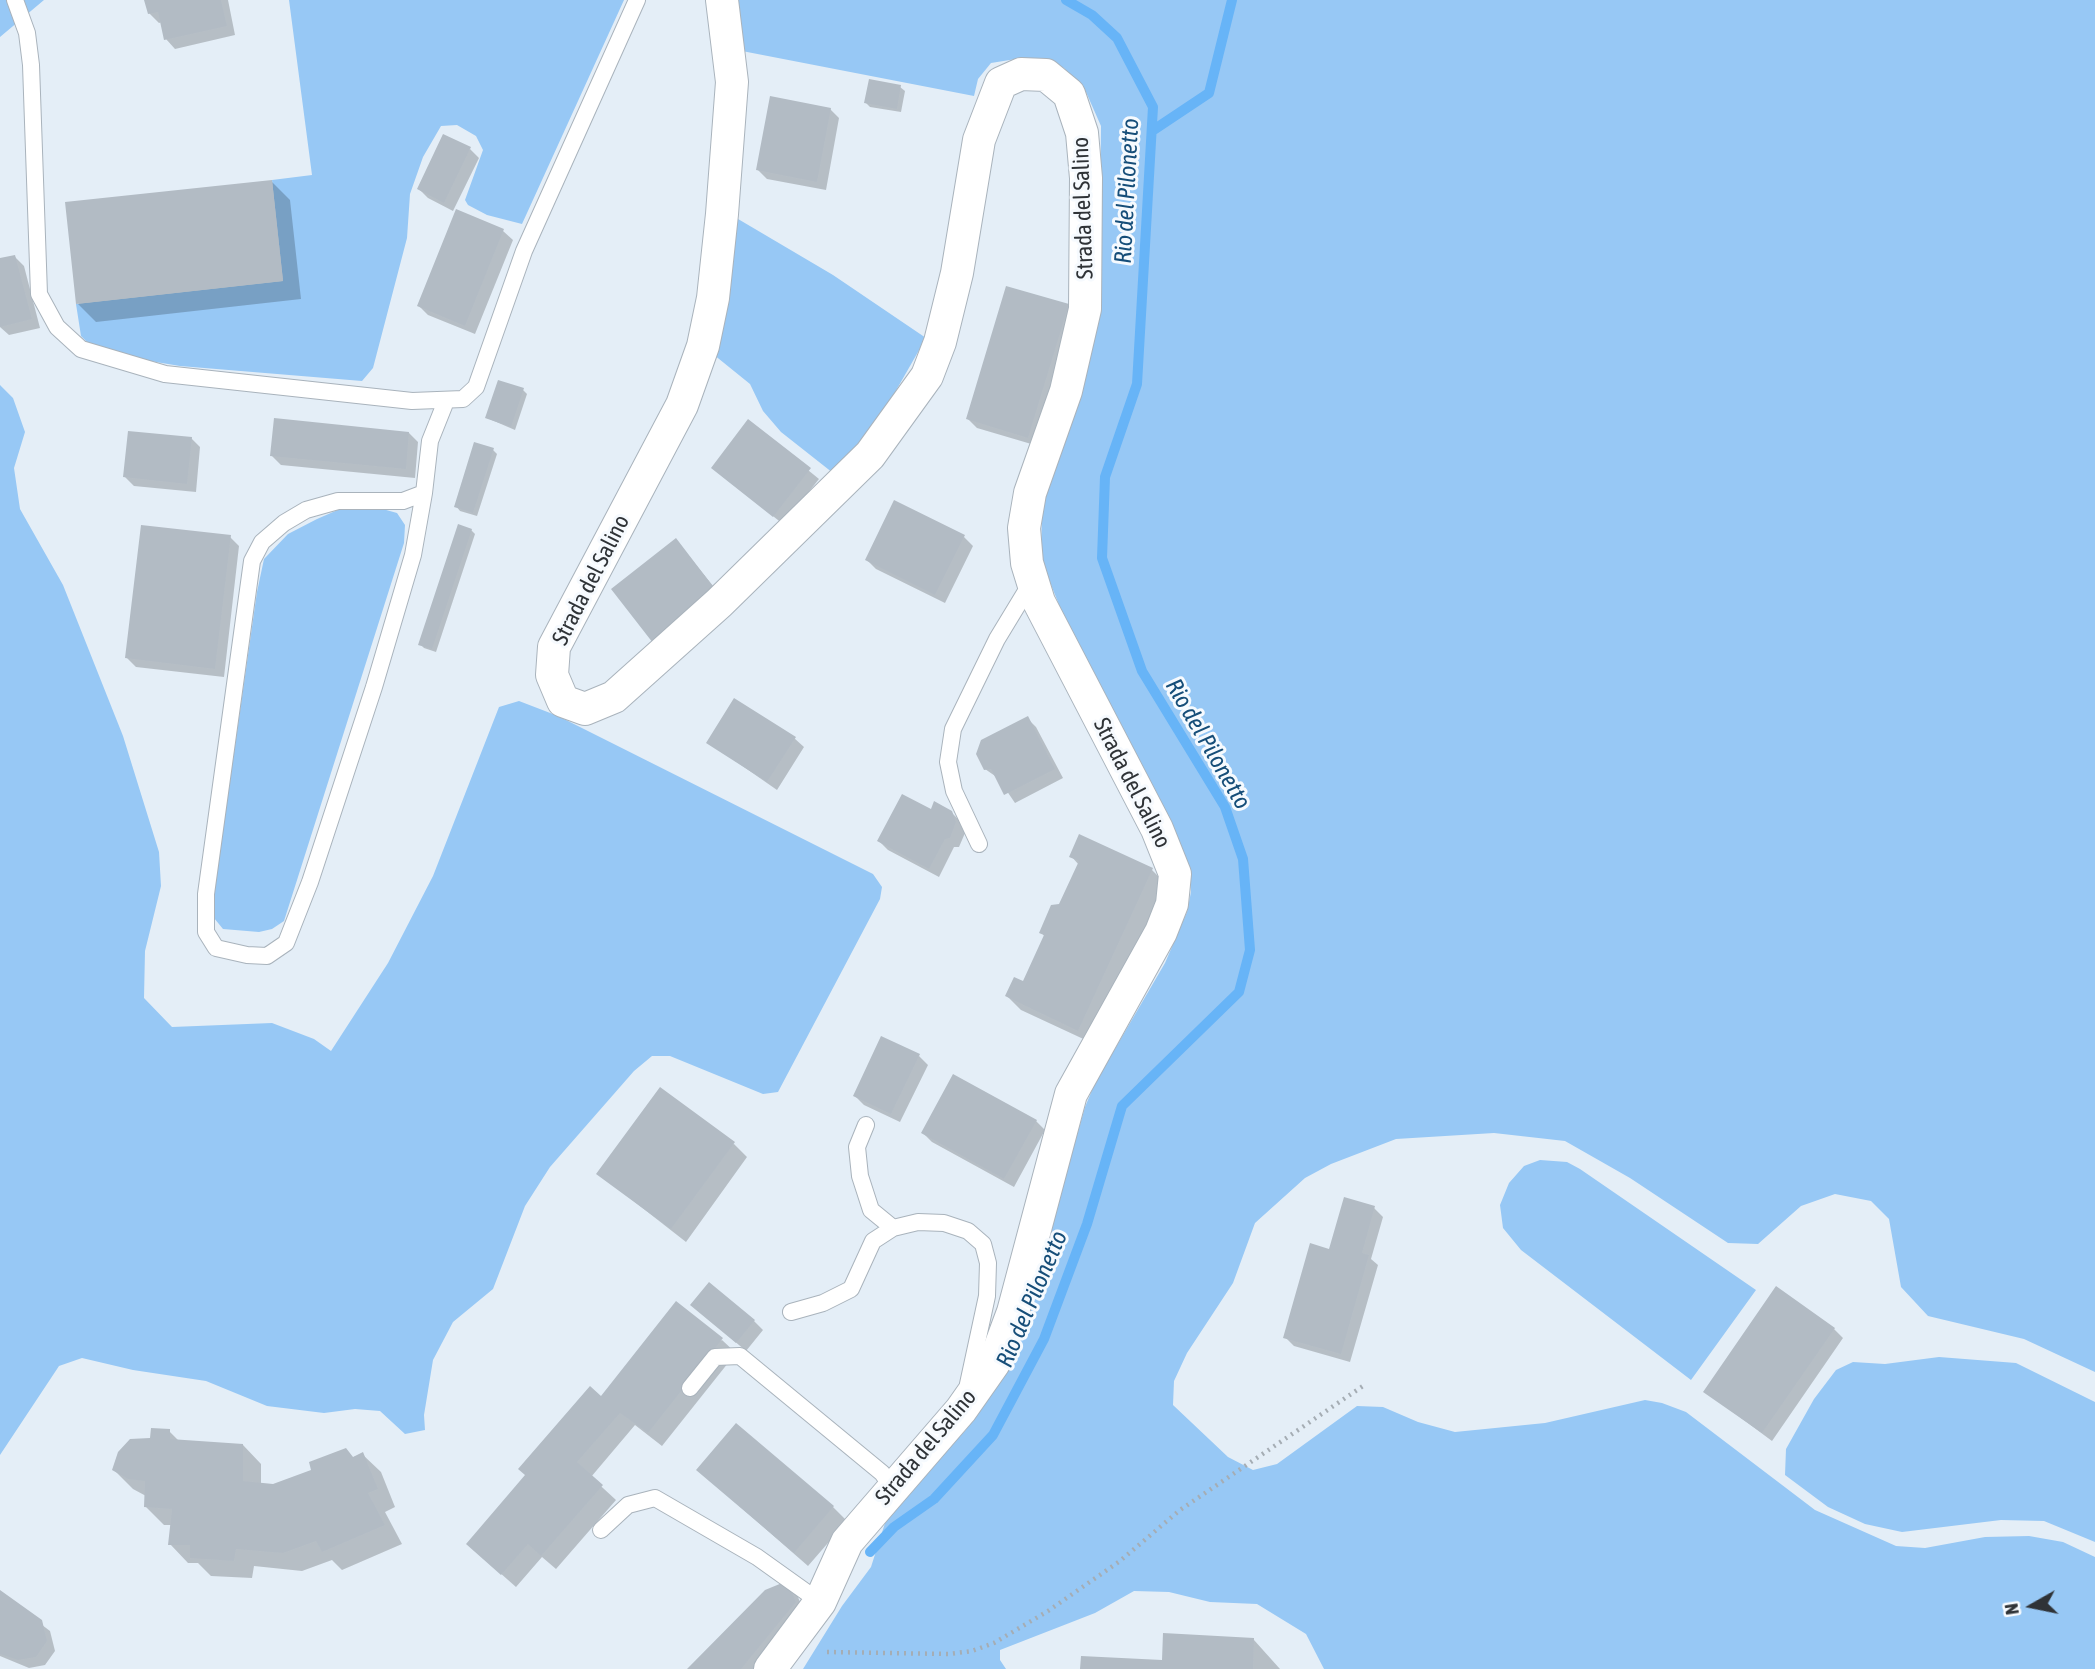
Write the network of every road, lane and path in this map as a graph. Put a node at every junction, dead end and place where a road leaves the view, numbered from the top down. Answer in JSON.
{"nodes":[{"id":1,"x":15,"y":0,"type":"edge"},
{"id":2,"x":637,"y":0,"type":"edge"},
{"id":3,"x":722,"y":0,"type":"edge"},
{"id":4,"x":446,"y":401,"type":"junction"},
{"id":5,"x":424,"y":493,"type":"junction"},
{"id":6,"x":1031,"y":583,"type":"junction"},
{"id":7,"x":978,"y":844,"type":"dead end"},
{"id":8,"x":866,"y":1125,"type":"dead end"},
{"id":9,"x":893,"y":1228,"type":"junction"},
{"id":10,"x":791,"y":1312,"type":"dead end"},
{"id":11,"x":1363,"y":1386,"type":"dead end"},
{"id":12,"x":690,"y":1388,"type":"dead end"},
{"id":13,"x":961,"y":1410,"type":"junction"},
{"id":14,"x":892,"y":1487,"type":"junction"},
{"id":15,"x":601,"y":1530,"type":"dead end"},
{"id":16,"x":820,"y":1602,"type":"junction"},
{"id":17,"x":775,"y":1662,"type":"edge"}],
"edges":[{"from":1,"to":4,"type":"lane"},
{"from":2,"to":4,"type":"lane"},
{"from":3,"to":6,"type":"street","name":"Strada del Salino"},
{"from":4,"to":5,"type":"lane"},
{"from":5,"to":5,"type":"lane"},
{"from":6,"to":7,"type":"lane"},
{"from":6,"to":13,"type":"street","name":"Strada del Salino"},
{"from":8,"to":9,"type":"lane"},
{"from":9,"to":10,"type":"lane"},
{"from":9,"to":13,"type":"lane"},
{"from":11,"to":17,"type":"path"},
{"from":12,"to":14,"type":"lane"},
{"from":13,"to":14,"type":"street","name":"Strada del Salino"},
{"from":14,"to":16,"type":"street","name":"Strada del Salino"},
{"from":15,"to":16,"type":"lane"},
{"from":16,"to":17,"type":"street","name":"Strada del Salino"}]}
